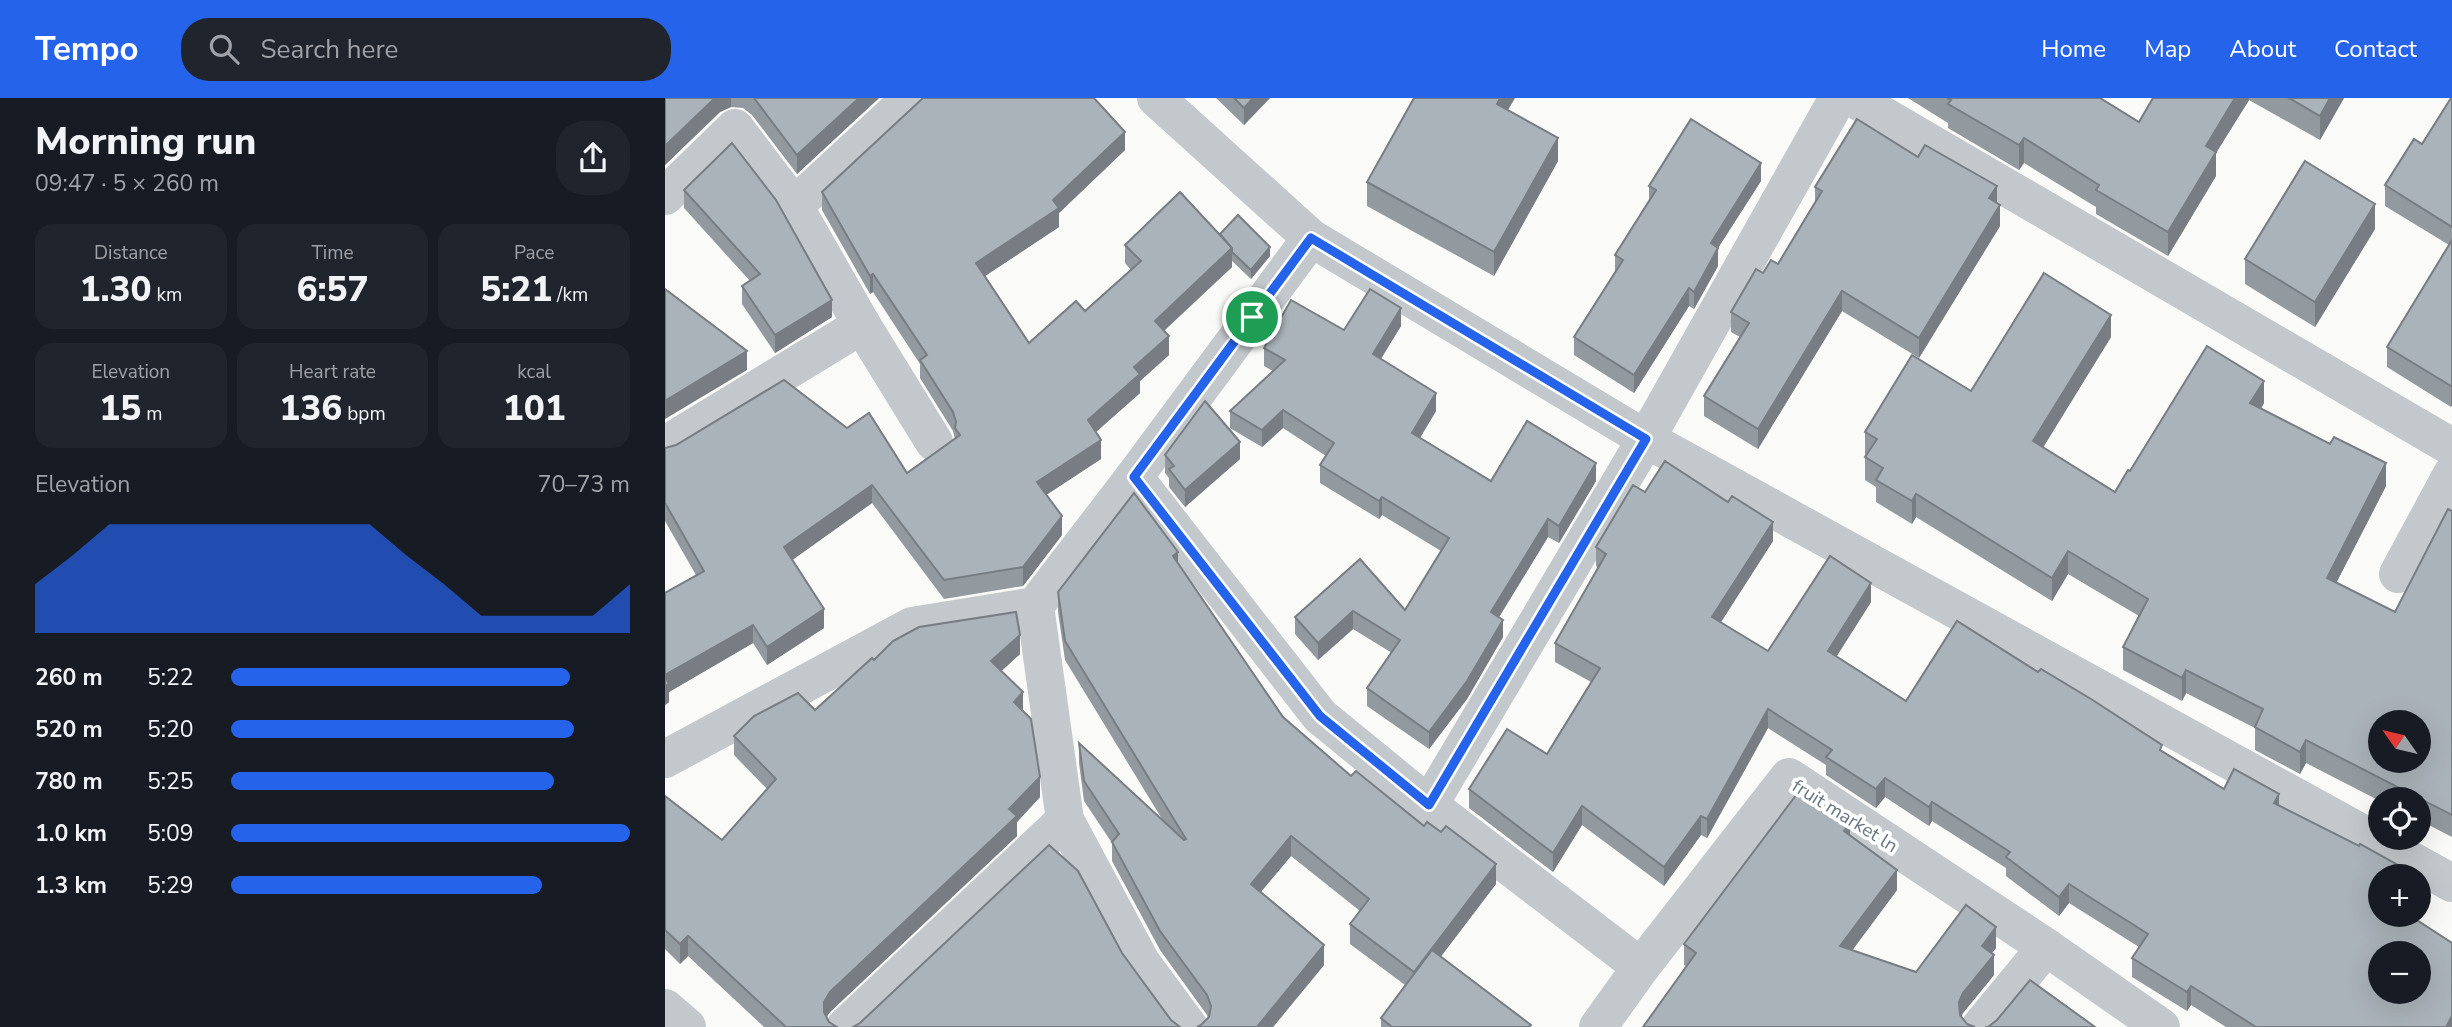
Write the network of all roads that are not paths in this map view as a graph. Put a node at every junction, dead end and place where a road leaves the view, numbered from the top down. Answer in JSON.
{"nodes":[{"id":1,"x":911,"y":98,"type":"edge"},
{"id":2,"x":1156,"y":98,"type":"edge"},
{"id":3,"x":1838,"y":98,"type":"edge"},
{"id":4,"x":1853,"y":98,"type":"edge"},
{"id":5,"x":665,"y":196,"type":"edge"},
{"id":6,"x":794,"y":206,"type":"junction"},
{"id":7,"x":1311,"y":238,"type":"junction"},
{"id":8,"x":862,"y":325,"type":"junction"},
{"id":9,"x":1646,"y":439,"type":"junction"},
{"id":10,"x":934,"y":442,"type":"dead end"},
{"id":11,"x":665,"y":445,"type":"edge"},
{"id":12,"x":2452,"y":447,"type":"edge"},
{"id":13,"x":2452,"y":474,"type":"edge"},
{"id":14,"x":1134,"y":477,"type":"junction"},
{"id":15,"x":2398,"y":574,"type":"dead end"},
{"id":16,"x":1035,"y":606,"type":"junction"},
{"id":17,"x":665,"y":759,"type":"edge"},
{"id":18,"x":1429,"y":805,"type":"junction"},
{"id":19,"x":1065,"y":820,"type":"junction"},
{"id":20,"x":2452,"y":883,"type":"edge"},
{"id":21,"x":2046,"y":947,"type":"junction"},
{"id":22,"x":1641,"y":967,"type":"junction"},
{"id":23,"x":665,"y":1008,"type":"edge"},
{"id":24,"x":687,"y":1027,"type":"edge"},
{"id":25,"x":845,"y":1027,"type":"edge"},
{"id":26,"x":1189,"y":1027,"type":"edge"},
{"id":27,"x":1598,"y":1027,"type":"edge"},
{"id":28,"x":1980,"y":1027,"type":"edge"},
{"id":29,"x":2161,"y":1027,"type":"edge"}],
"edges":[{"from":1,"to":6,"type":"street"},
{"from":2,"to":7,"type":"street"},
{"from":3,"to":9,"type":"street"},
{"from":4,"to":12,"type":"street"},
{"from":5,"to":6,"type":"street"},
{"from":6,"to":8,"type":"street"},
{"from":7,"to":9,"type":"street"},
{"from":7,"to":14,"type":"street"},
{"from":8,"to":10,"type":"street"},
{"from":8,"to":11,"type":"street"},
{"from":9,"to":18,"type":"street"},
{"from":9,"to":20,"type":"street"},
{"from":13,"to":15,"type":"street"},
{"from":14,"to":16,"type":"street"},
{"from":14,"to":18,"type":"street"},
{"from":16,"to":17,"type":"street"},
{"from":16,"to":19,"type":"street"},
{"from":18,"to":22,"type":"street"},
{"from":19,"to":25,"type":"street"},
{"from":19,"to":26,"type":"street"},
{"from":21,"to":22,"type":"street","name":"fruit market ln"},
{"from":21,"to":28,"type":"street"},
{"from":21,"to":29,"type":"street","name":"fruit market ln"},
{"from":22,"to":27,"type":"street","name":"fruit market ln"},
{"from":23,"to":24,"type":"street"}]}
